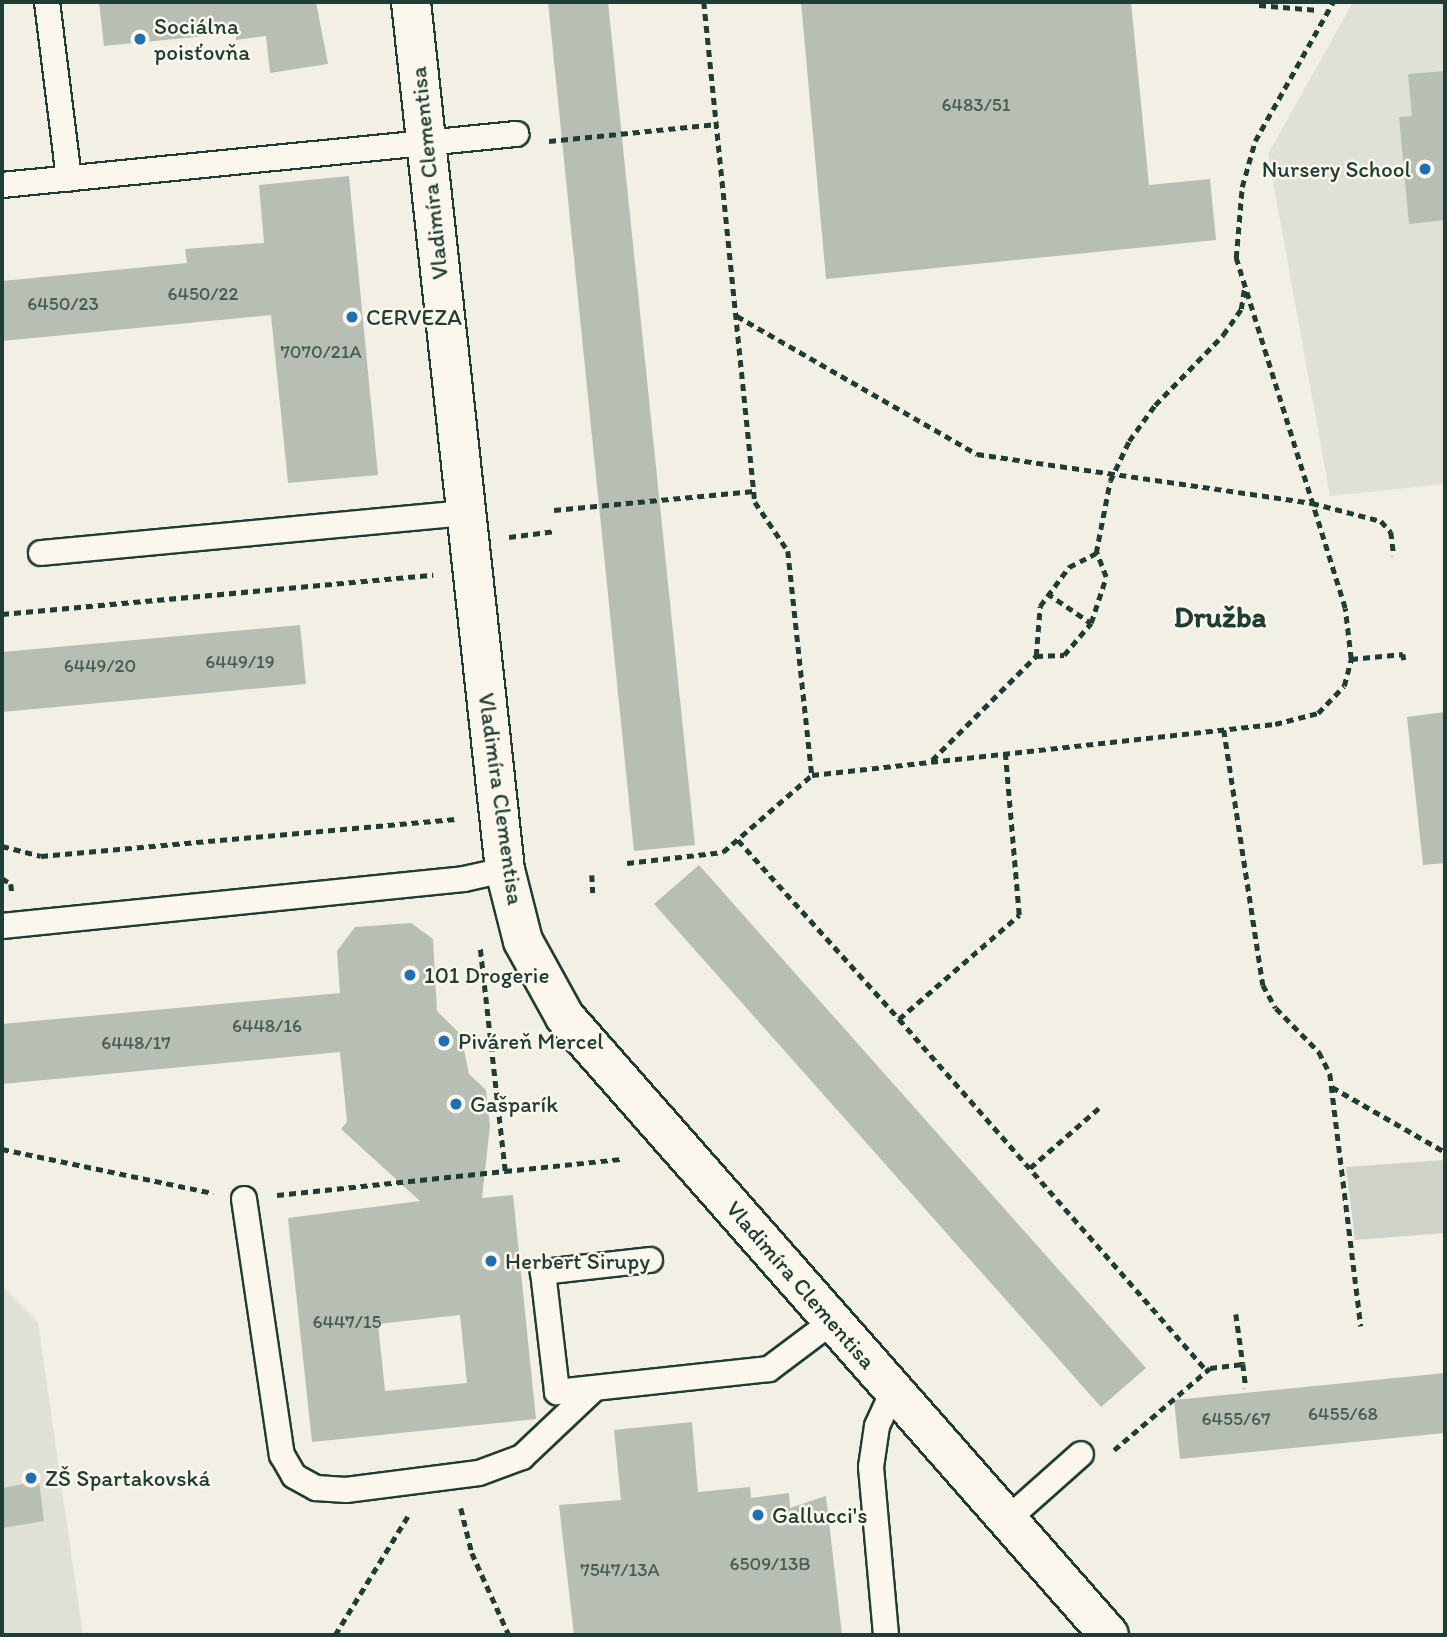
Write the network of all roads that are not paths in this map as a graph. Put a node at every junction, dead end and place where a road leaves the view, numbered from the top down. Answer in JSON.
{"nodes":[{"id":1,"x":47,"y":2,"type":"edge"},
{"id":2,"x":411,"y":2,"type":"edge"},
{"id":3,"x":516,"y":134,"type":"dead end"},
{"id":4,"x":425,"y":142,"type":"junction"},
{"id":5,"x":69,"y":179,"type":"junction"},
{"id":6,"x":2,"y":186,"type":"edge"},
{"id":7,"x":466,"y":513,"type":"junction"},
{"id":8,"x":41,"y":553,"type":"dead end"},
{"id":9,"x":505,"y":870,"type":"junction"},
{"id":10,"x":2,"y":926,"type":"edge"},
{"id":11,"x":244,"y":1199,"type":"road end"},
{"id":12,"x":650,"y":1260,"type":"dead end"},
{"id":13,"x":833,"y":1321,"type":"junction"},
{"id":14,"x":594,"y":1389,"type":"junction"},
{"id":15,"x":894,"y":1389,"type":"junction"},
{"id":16,"x":1092,"y":1457,"type":"road end"},
{"id":17,"x":1009,"y":1518,"type":"junction"},
{"id":18,"x":886,"y":1635,"type":"edge"},
{"id":19,"x":1109,"y":1635,"type":"edge"}],
"edges":[{"from":1,"to":5,"type":"lane"},
{"from":2,"to":4,"type":"street","name":"Vladimíra Clementisa"},
{"from":3,"to":4,"type":"lane"},
{"from":4,"to":5,"type":"lane"},
{"from":4,"to":7,"type":"street","name":"Vladimíra Clementisa"},
{"from":5,"to":6,"type":"lane"},
{"from":7,"to":8,"type":"lane"},
{"from":7,"to":9,"type":"street","name":"Vladimíra Clementisa"},
{"from":9,"to":10,"type":"lane"},
{"from":9,"to":13,"type":"street","name":"Vladimíra Clementisa"},
{"from":11,"to":14,"type":"lane"},
{"from":12,"to":14,"type":"lane"},
{"from":13,"to":14,"type":"lane"},
{"from":13,"to":15,"type":"street","name":"Vladimíra Clementisa"},
{"from":15,"to":17,"type":"street","name":"Vladimíra Clementisa"},
{"from":15,"to":18,"type":"lane"},
{"from":16,"to":17,"type":"lane"},
{"from":17,"to":19,"type":"street","name":"Vladimíra Clementisa"}]}
